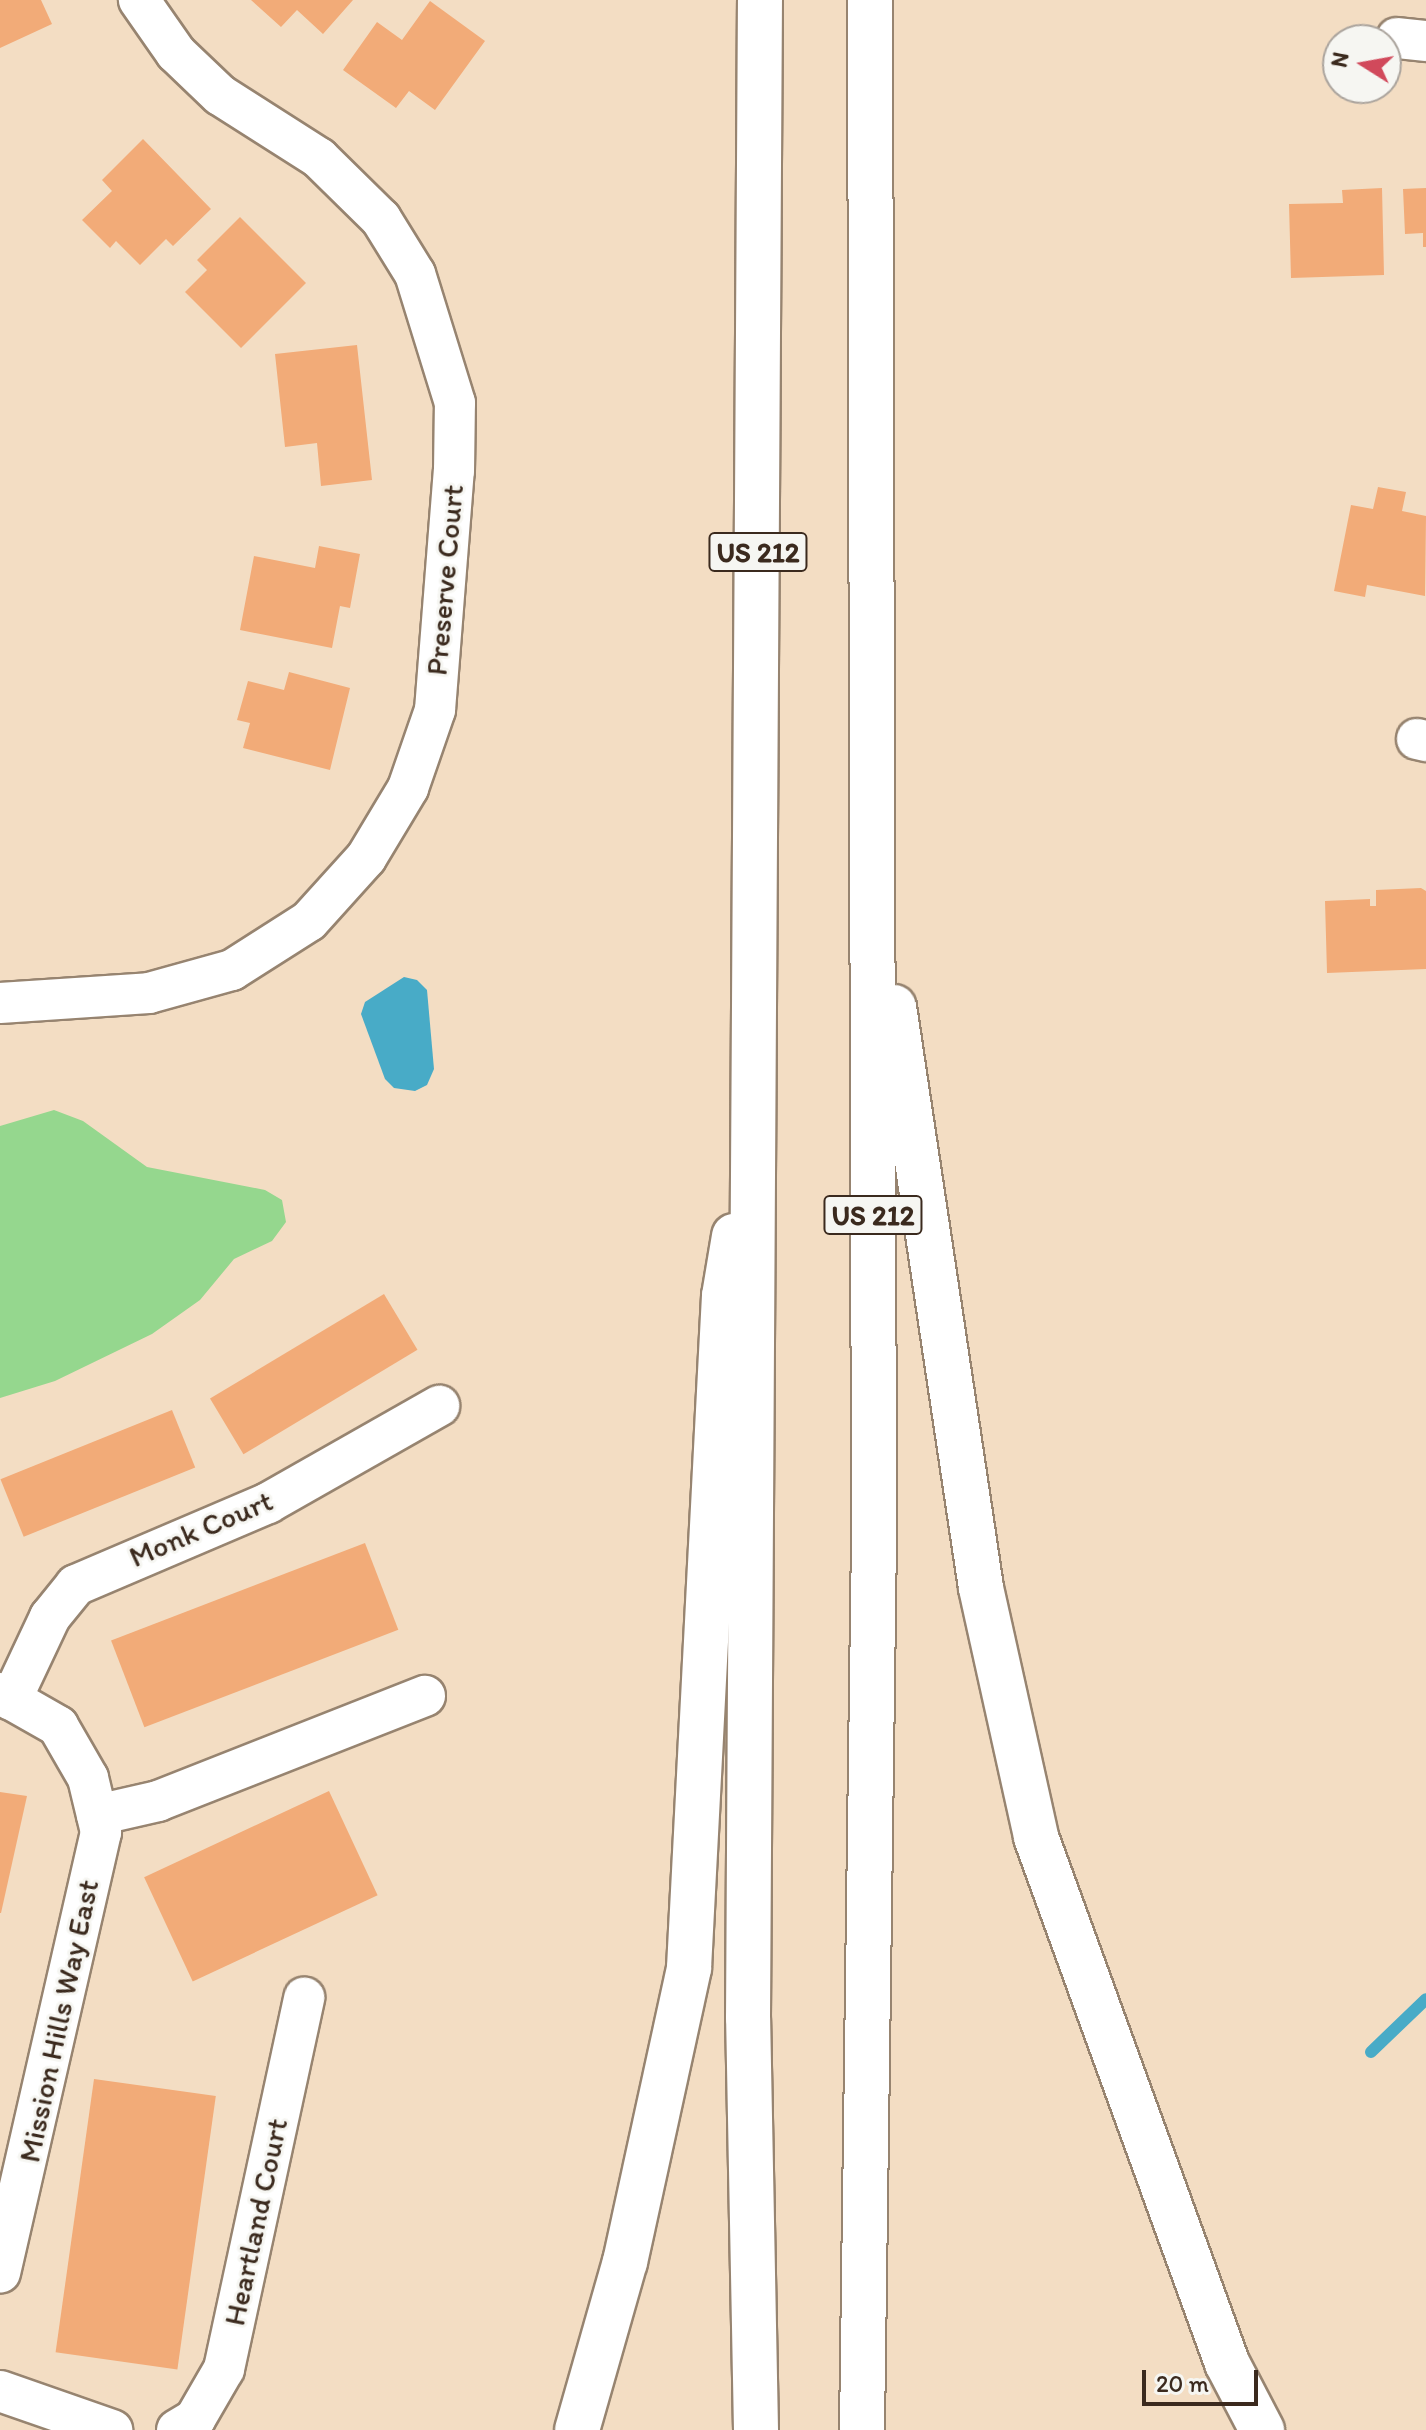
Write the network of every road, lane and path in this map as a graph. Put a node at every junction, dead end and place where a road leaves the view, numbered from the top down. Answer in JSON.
{"nodes":[{"id":1,"x":139,"y":0,"type":"edge"},
{"id":2,"x":760,"y":0,"type":"edge"},
{"id":3,"x":870,"y":0,"type":"edge"},
{"id":4,"x":871,"y":856,"type":"junction"},
{"id":5,"x":0,"y":1003,"type":"edge"},
{"id":6,"x":756,"y":1104,"type":"junction"},
{"id":7,"x":439,"y":1406,"type":"dead end"},
{"id":8,"x":425,"y":1696,"type":"dead end"},
{"id":9,"x":6,"y":1697,"type":"edge"},
{"id":10,"x":97,"y":1815,"type":"junction"},
{"id":11,"x":304,"y":1998,"type":"dead end"},
{"id":12,"x":0,"y":2273,"type":"edge"},
{"id":13,"x":0,"y":2391,"type":"edge"},
{"id":14,"x":112,"y":2430,"type":"edge"},
{"id":15,"x":177,"y":2430,"type":"edge"},
{"id":16,"x":577,"y":2430,"type":"edge"},
{"id":17,"x":756,"y":2430,"type":"edge"},
{"id":18,"x":862,"y":2430,"type":"edge"},
{"id":19,"x":1262,"y":2430,"type":"edge"}],
"edges":[{"from":1,"to":5,"type":"street","name":"Preserve Court"},
{"from":2,"to":6,"type":"highway","number":"US 212"},
{"from":3,"to":4,"type":"highway","number":"US 212"},
{"from":4,"to":18,"type":"highway","number":"US 212"},
{"from":4,"to":19,"type":"highway"},
{"from":6,"to":16,"type":"highway"},
{"from":6,"to":17,"type":"highway","number":"US 212"},
{"from":7,"to":9,"type":"street","name":"Monk Court"},
{"from":8,"to":10,"type":"street"},
{"from":9,"to":10,"type":"street","name":"Mission Hills Way East"},
{"from":10,"to":12,"type":"street","name":"Mission Hills Way East"},
{"from":11,"to":15,"type":"street","name":"Heartland Court"},
{"from":13,"to":14,"type":"street"}]}
